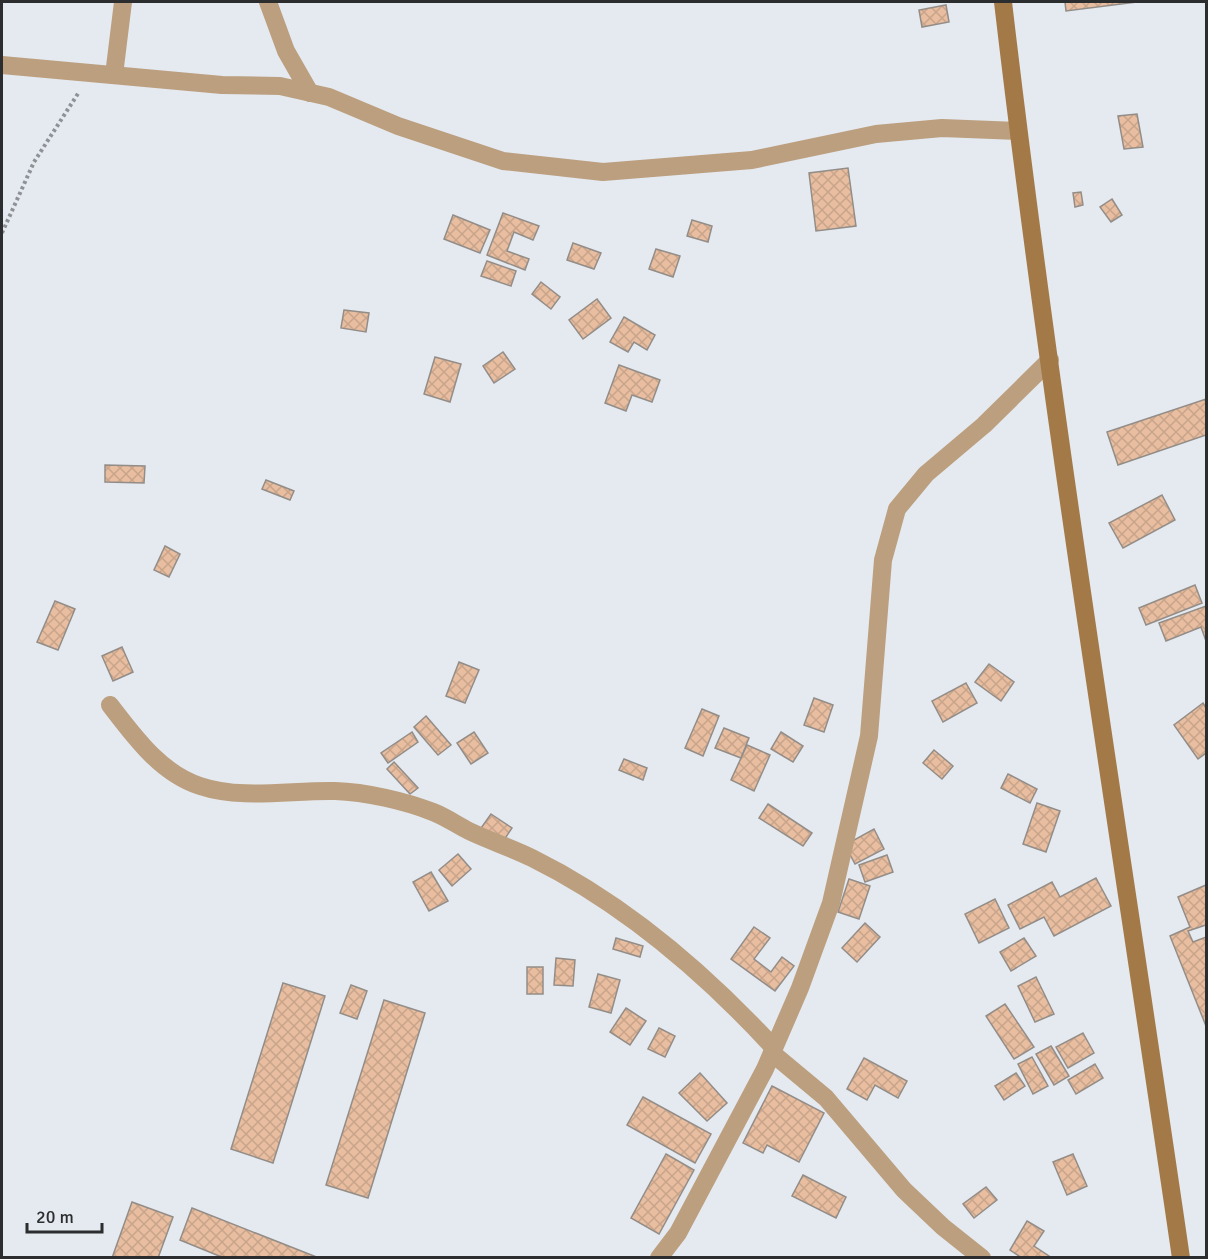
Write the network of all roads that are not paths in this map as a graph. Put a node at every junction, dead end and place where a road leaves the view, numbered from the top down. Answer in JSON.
{"nodes":[{"id":1,"x":123,"y":2,"type":"edge"},
{"id":2,"x":268,"y":2,"type":"edge"},
{"id":3,"x":1003,"y":2,"type":"edge"},
{"id":4,"x":2,"y":65,"type":"edge"},
{"id":5,"x":114,"y":75,"type":"junction"},
{"id":6,"x":310,"y":93,"type":"junction"},
{"id":7,"x":1018,"y":131,"type":"junction"},
{"id":8,"x":1050,"y":360,"type":"junction"},
{"id":9,"x":110,"y":705,"type":"dead end"},
{"id":10,"x":773,"y":1051,"type":"junction"},
{"id":11,"x":659,"y":1257,"type":"edge"},
{"id":12,"x":982,"y":1257,"type":"edge"},
{"id":13,"x":1181,"y":1257,"type":"edge"}],
"edges":[{"from":1,"to":5,"type":"street"},
{"from":2,"to":6,"type":"street"},
{"from":3,"to":7,"type":"street"},
{"from":4,"to":5,"type":"street"},
{"from":5,"to":6,"type":"street"},
{"from":6,"to":7,"type":"street"},
{"from":7,"to":8,"type":"street"},
{"from":8,"to":10,"type":"street"},
{"from":8,"to":13,"type":"street"},
{"from":9,"to":10,"type":"street"},
{"from":10,"to":11,"type":"street"},
{"from":10,"to":12,"type":"street"}]}
